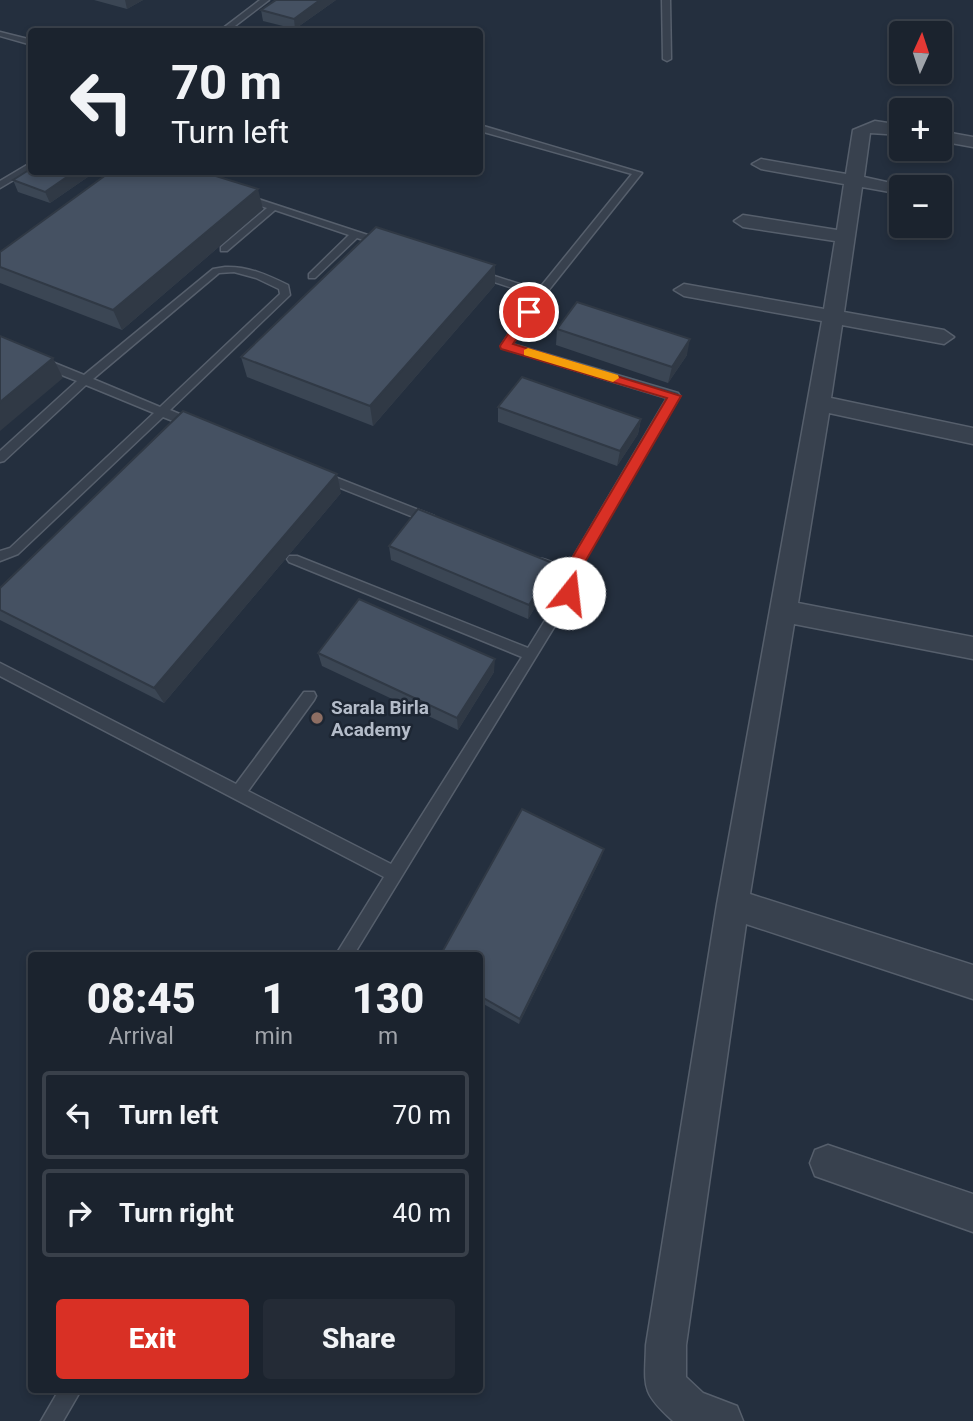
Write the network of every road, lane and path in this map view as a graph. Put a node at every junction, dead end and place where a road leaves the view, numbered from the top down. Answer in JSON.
{"nodes":[{"id":1,"x":265,"y":0,"type":"edge"},
{"id":2,"x":666,"y":0,"type":"edge"},
{"id":3,"x":226,"y":28,"type":"edge"},
{"id":4,"x":0,"y":34,"type":"edge"},
{"id":5,"x":28,"y":42,"type":"edge"},
{"id":6,"x":667,"y":59,"type":"dead end"},
{"id":7,"x":889,"y":128,"type":"edge"},
{"id":8,"x":483,"y":129,"type":"edge"},
{"id":9,"x":952,"y":138,"type":"edge"},
{"id":10,"x":973,"y":142,"type":"edge"},
{"id":11,"x":761,"y":164,"type":"dead end"},
{"id":12,"x":28,"y":168,"type":"edge"},
{"id":13,"x":854,"y":181,"type":"junction"},
{"id":14,"x":0,"y":185,"type":"edge"},
{"id":15,"x":889,"y":187,"type":"edge"},
{"id":16,"x":237,"y":195,"type":"edge"},
{"id":17,"x":273,"y":207,"type":"junction"},
{"id":18,"x":743,"y":221,"type":"dead end"},
{"id":19,"x":355,"y":234,"type":"junction"},
{"id":20,"x":846,"y":237,"type":"junction"},
{"id":21,"x":395,"y":247,"type":"edge"},
{"id":22,"x":224,"y":249,"type":"edge"},
{"id":23,"x":461,"y":269,"type":"edge"},
{"id":24,"x":312,"y":276,"type":"dead end"},
{"id":25,"x":684,"y":289,"type":"dead end"},
{"id":26,"x":541,"y":295,"type":"junction"},
{"id":27,"x":834,"y":315,"type":"junction"},
{"id":28,"x":944,"y":337,"type":"dead end"},
{"id":29,"x":36,"y":361,"type":"edge"},
{"id":30,"x":85,"y":381,"type":"junction"},
{"id":31,"x":819,"y":403,"type":"junction"},
{"id":32,"x":159,"y":411,"type":"junction"},
{"id":33,"x":211,"y":432,"type":"edge"},
{"id":34,"x":973,"y":436,"type":"edge"},
{"id":35,"x":0,"y":458,"type":"edge"},
{"id":36,"x":314,"y":473,"type":"edge"},
{"id":37,"x":443,"y":524,"type":"edge"},
{"id":38,"x":520,"y":555,"type":"edge"},
{"id":39,"x":0,"y":556,"type":"edge"},
{"id":40,"x":293,"y":559,"type":"edge"},
{"id":41,"x":566,"y":580,"type":"junction"},
{"id":42,"x":783,"y":611,"type":"junction"},
{"id":43,"x":973,"y":648,"type":"edge"},
{"id":44,"x":531,"y":655,"type":"junction"},
{"id":45,"x":0,"y":669,"type":"edge"},
{"id":46,"x":309,"y":696,"type":"dead end"},
{"id":47,"x":238,"y":793,"type":"junction"},
{"id":48,"x":394,"y":874,"type":"junction"},
{"id":49,"x":733,"y":904,"type":"junction"},
{"id":50,"x":345,"y":952,"type":"edge"},
{"id":51,"x":973,"y":982,"type":"edge"},
{"id":52,"x":828,"y":1163,"type":"dead end"},
{"id":53,"x":973,"y":1213,"type":"edge"},
{"id":54,"x":69,"y":1393,"type":"edge"},
{"id":55,"x":51,"y":1421,"type":"edge"},
{"id":56,"x":722,"y":1421,"type":"edge"}],
"edges":[{"from":1,"to":3,"type":"lane"},
{"from":2,"to":6,"type":"lane"},
{"from":4,"to":5,"type":"lane"},
{"from":7,"to":13,"type":"street"},
{"from":8,"to":26,"type":"lane"},
{"from":9,"to":10,"type":"street"},
{"from":11,"to":13,"type":"street"},
{"from":12,"to":14,"type":"lane"},
{"from":13,"to":15,"type":"street"},
{"from":13,"to":20,"type":"street"},
{"from":16,"to":17,"type":"lane"},
{"from":17,"to":19,"type":"lane"},
{"from":17,"to":22,"type":"lane"},
{"from":18,"to":20,"type":"street"},
{"from":19,"to":21,"type":"lane"},
{"from":19,"to":24,"type":"lane"},
{"from":20,"to":27,"type":"street"},
{"from":23,"to":26,"type":"lane"},
{"from":25,"to":27,"type":"street"},
{"from":26,"to":41,"type":"lane"},
{"from":27,"to":28,"type":"street"},
{"from":27,"to":31,"type":"street"},
{"from":29,"to":30,"type":"lane"},
{"from":30,"to":32,"type":"lane"},
{"from":30,"to":32,"type":"lane"},
{"from":30,"to":35,"type":"lane"},
{"from":31,"to":34,"type":"street"},
{"from":31,"to":42,"type":"street"},
{"from":32,"to":33,"type":"lane"},
{"from":32,"to":39,"type":"lane"},
{"from":36,"to":37,"type":"lane"},
{"from":38,"to":41,"type":"lane"},
{"from":40,"to":44,"type":"lane"},
{"from":41,"to":44,"type":"lane"},
{"from":42,"to":43,"type":"street"},
{"from":42,"to":49,"type":"street"},
{"from":44,"to":48,"type":"lane"},
{"from":45,"to":47,"type":"lane"},
{"from":46,"to":47,"type":"lane"},
{"from":47,"to":48,"type":"lane"},
{"from":48,"to":50,"type":"lane"},
{"from":49,"to":51,"type":"street"},
{"from":49,"to":56,"type":"street"},
{"from":52,"to":53,"type":"street"},
{"from":54,"to":55,"type":"lane"}]}
